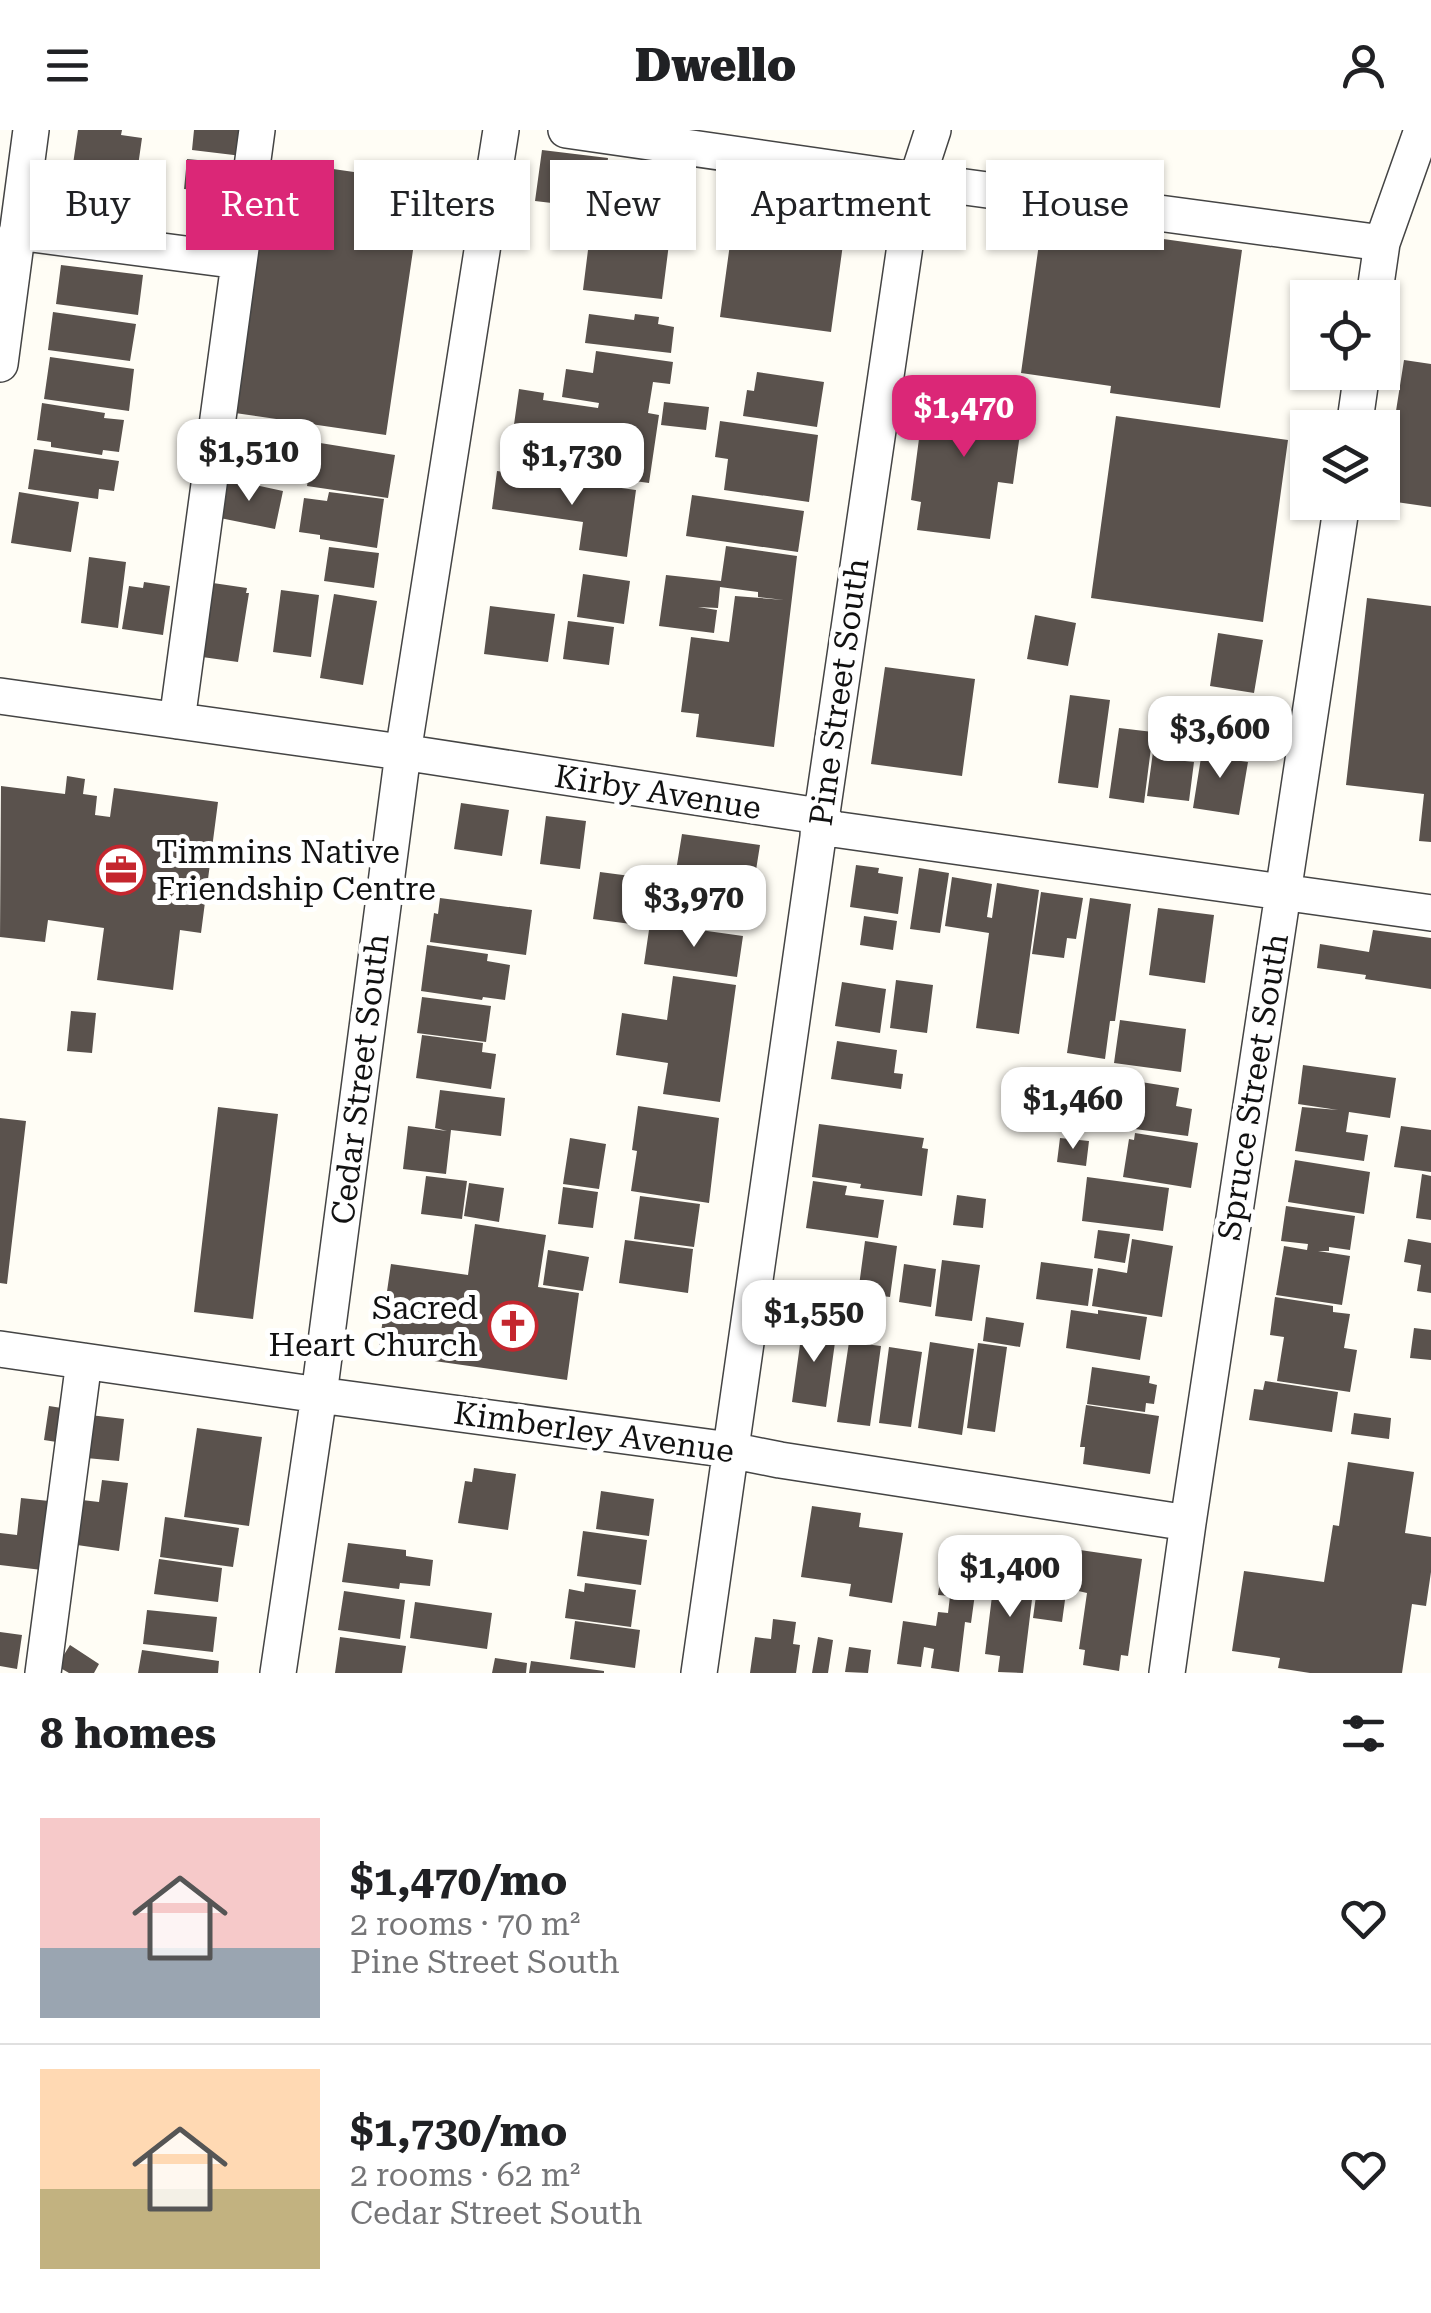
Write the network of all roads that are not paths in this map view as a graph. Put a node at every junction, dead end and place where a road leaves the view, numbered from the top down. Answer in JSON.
{"nodes":[{"id":1,"x":31,"y":130,"type":"edge"},
{"id":2,"x":257,"y":130,"type":"edge"},
{"id":3,"x":501,"y":130,"type":"edge"},
{"id":4,"x":566,"y":130,"type":"edge"},
{"id":5,"x":932,"y":130,"type":"edge"},
{"id":6,"x":1422,"y":130,"type":"edge"},
{"id":7,"x":775,"y":160,"type":"edge"},
{"id":8,"x":922,"y":160,"type":"edge"},
{"id":9,"x":966,"y":187,"type":"edge"},
{"id":10,"x":17,"y":232,"type":"junction"},
{"id":11,"x":1382,"y":243,"type":"junction"},
{"id":12,"x":905,"y":250,"type":"edge"},
{"id":13,"x":239,"y":261,"type":"junction"},
{"id":14,"x":1377,"y":280,"type":"edge"},
{"id":15,"x":0,"y":364,"type":"edge"},
{"id":16,"x":1339,"y":520,"type":"edge"},
{"id":17,"x":0,"y":696,"type":"edge"},
{"id":18,"x":177,"y":721,"type":"junction"},
{"id":19,"x":402,"y":753,"type":"junction"},
{"id":20,"x":818,"y":816,"type":"junction"},
{"id":21,"x":1282,"y":890,"type":"junction"},
{"id":22,"x":1431,"y":913,"type":"edge"},
{"id":23,"x":0,"y":1349,"type":"edge"},
{"id":24,"x":84,"y":1361,"type":"junction"},
{"id":25,"x":319,"y":1395,"type":"junction"},
{"id":26,"x":730,"y":1450,"type":"junction"},
{"id":27,"x":1188,"y":1523,"type":"junction"},
{"id":28,"x":43,"y":1673,"type":"edge"},
{"id":29,"x":278,"y":1673,"type":"edge"},
{"id":30,"x":699,"y":1673,"type":"edge"},
{"id":31,"x":1167,"y":1673,"type":"edge"}],
"edges":[{"from":1,"to":10,"type":"street"},
{"from":2,"to":13,"type":"street"},
{"from":3,"to":19,"type":"street","name":"Cedar Street South"},
{"from":4,"to":7,"type":"street"},
{"from":5,"to":8,"type":"street","name":"Pine Street South"},
{"from":6,"to":11,"type":"street"},
{"from":9,"to":11,"type":"street"},
{"from":10,"to":13,"type":"street"},
{"from":10,"to":15,"type":"street"},
{"from":11,"to":14,"type":"street"},
{"from":12,"to":20,"type":"street","name":"Pine Street South"},
{"from":13,"to":18,"type":"street"},
{"from":16,"to":21,"type":"street","name":"Spruce Street South"},
{"from":17,"to":18,"type":"street","name":"Kirby Avenue"},
{"from":18,"to":19,"type":"street","name":"Kirby Avenue"},
{"from":19,"to":20,"type":"street","name":"Kirby Avenue"},
{"from":19,"to":25,"type":"street","name":"Cedar Street South"},
{"from":20,"to":21,"type":"street","name":"Kirby Avenue"},
{"from":20,"to":26,"type":"street","name":"Pine Street South"},
{"from":21,"to":22,"type":"street","name":"Kirby Avenue"},
{"from":21,"to":27,"type":"street","name":"Spruce Street South"},
{"from":23,"to":24,"type":"street","name":"Kimberley Avenue"},
{"from":24,"to":25,"type":"street","name":"Kimberley Avenue"},
{"from":24,"to":28,"type":"street"},
{"from":25,"to":26,"type":"street","name":"Kimberley Avenue"},
{"from":25,"to":29,"type":"street","name":"Cedar Street South"},
{"from":26,"to":27,"type":"street","name":"Kimberley Avenue"},
{"from":26,"to":30,"type":"street","name":"Pine Street South"},
{"from":27,"to":31,"type":"street","name":"Spruce Street South"}]}
